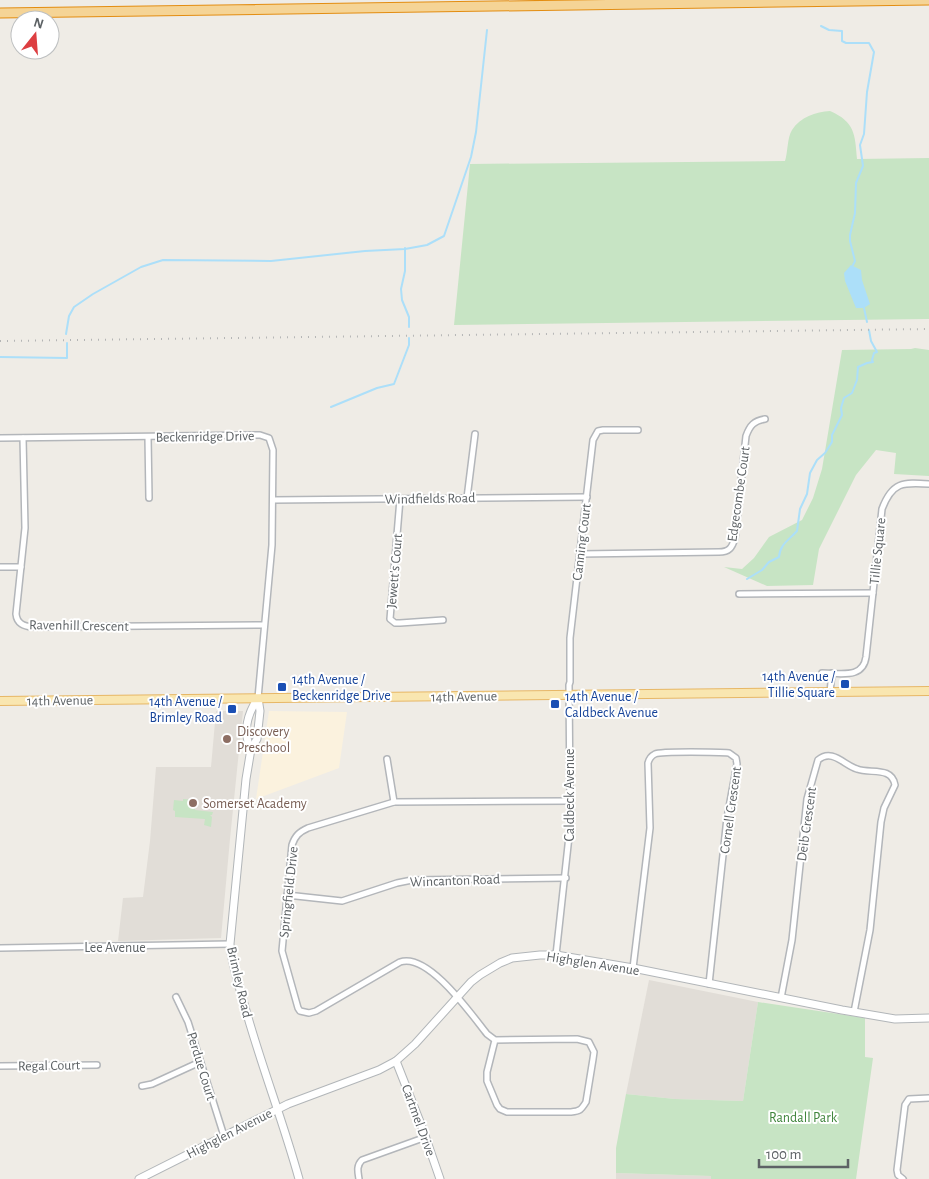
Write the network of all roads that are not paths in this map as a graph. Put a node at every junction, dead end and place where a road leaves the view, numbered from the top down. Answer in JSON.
{"nodes":[{"id":1,"x":929,"y":0,"type":"edge"},
{"id":2,"x":60,"y":12,"type":"edge"},
{"id":3,"x":765,"y":420,"type":"dead end"},
{"id":4,"x":638,"y":430,"type":"dead end"},
{"id":5,"x":475,"y":434,"type":"dead end"},
{"id":6,"x":148,"y":437,"type":"junction"},
{"id":7,"x":0,"y":438,"type":"edge"},
{"id":8,"x":23,"y":438,"type":"junction"},
{"id":9,"x":929,"y":484,"type":"edge"},
{"id":10,"x":587,"y":497,"type":"junction"},
{"id":11,"x":149,"y":498,"type":"dead end"},
{"id":12,"x":467,"y":498,"type":"junction"},
{"id":13,"x":400,"y":499,"type":"junction"},
{"id":14,"x":273,"y":500,"type":"junction"},
{"id":15,"x":580,"y":554,"type":"junction"},
{"id":16,"x":0,"y":567,"type":"edge"},
{"id":17,"x":21,"y":567,"type":"junction"},
{"id":18,"x":873,"y":593,"type":"junction"},
{"id":19,"x":739,"y":594,"type":"dead end"},
{"id":20,"x":442,"y":620,"type":"dead end"},
{"id":21,"x":264,"y":624,"type":"junction"},
{"id":22,"x":822,"y":673,"type":"dead end"},
{"id":23,"x":832,"y":673,"type":"junction"},
{"id":24,"x":929,"y":691,"type":"edge"},
{"id":25,"x":830,"y":692,"type":"junction"},
{"id":26,"x":569,"y":695,"type":"junction"},
{"id":27,"x":258,"y":698,"type":"junction"},
{"id":28,"x":0,"y":701,"type":"edge"},
{"id":29,"x":251,"y":748,"type":"junction"},
{"id":30,"x":387,"y":759,"type":"dead end"},
{"id":31,"x":570,"y":800,"type":"junction"},
{"id":32,"x":394,"y":802,"type":"junction"},
{"id":33,"x":566,"y":878,"type":"junction"},
{"id":34,"x":287,"y":895,"type":"junction"},
{"id":35,"x":230,"y":944,"type":"junction"},
{"id":36,"x":0,"y":948,"type":"edge"},
{"id":37,"x":556,"y":955,"type":"junction"},
{"id":38,"x":633,"y":968,"type":"junction"},
{"id":39,"x":710,"y":984,"type":"junction"},
{"id":40,"x":176,"y":997,"type":"dead end"},
{"id":41,"x":457,"y":998,"type":"junction"},
{"id":42,"x":781,"y":998,"type":"junction"},
{"id":43,"x":854,"y":1012,"type":"junction"},
{"id":44,"x":929,"y":1018,"type":"edge"},
{"id":45,"x":495,"y":1040,"type":"junction"},
{"id":46,"x":396,"y":1060,"type":"junction"},
{"id":47,"x":200,"y":1062,"type":"junction"},
{"id":48,"x":97,"y":1065,"type":"dead end"},
{"id":49,"x":0,"y":1066,"type":"edge"},
{"id":50,"x":142,"y":1086,"type":"dead end"},
{"id":51,"x":929,"y":1098,"type":"edge"},
{"id":52,"x":278,"y":1109,"type":"junction"},
{"id":53,"x":224,"y":1136,"type":"junction"},
{"id":54,"x":426,"y":1137,"type":"junction"},
{"id":55,"x":141,"y":1178,"type":"edge"},
{"id":56,"x":299,"y":1179,"type":"edge"},
{"id":57,"x":359,"y":1179,"type":"edge"},
{"id":58,"x":440,"y":1179,"type":"edge"},
{"id":59,"x":903,"y":1179,"type":"edge"}],
"edges":[{"from":1,"to":2,"type":"highway"},
{"from":3,"to":15,"type":"street","name":"Edgecombe Court"},
{"from":4,"to":10,"type":"street","name":"Canning Court"},
{"from":5,"to":12,"type":"street"},
{"from":6,"to":8,"type":"street","name":"Beckenridge Drive"},
{"from":6,"to":11,"type":"street"},
{"from":6,"to":14,"type":"street","name":"Beckenridge Drive"},
{"from":7,"to":8,"type":"street","name":"Beckenridge Drive"},
{"from":8,"to":17,"type":"street","name":"Ravenhill Crescent"},
{"from":9,"to":18,"type":"street","name":"Tillie Square"},
{"from":10,"to":12,"type":"street","name":"Windfields Road"},
{"from":10,"to":15,"type":"street","name":"Canning Court"},
{"from":12,"to":13,"type":"street","name":"Windfields Road"},
{"from":13,"to":14,"type":"street","name":"Windfields Road"},
{"from":13,"to":20,"type":"street","name":"Jewett's Court"},
{"from":14,"to":21,"type":"street","name":"Beckenridge Drive"},
{"from":15,"to":26,"type":"street","name":"Canning Court"},
{"from":16,"to":17,"type":"street"},
{"from":17,"to":21,"type":"street","name":"Ravenhill Crescent"},
{"from":18,"to":19,"type":"street","name":"Tillie Square"},
{"from":18,"to":23,"type":"street","name":"Tillie Square"},
{"from":21,"to":27,"type":"street","name":"Beckenridge Drive"},
{"from":22,"to":23,"type":"street","name":"Tillie Square"},
{"from":23,"to":25,"type":"street"},
{"from":24,"to":25,"type":"main road","name":"14th Avenue"},
{"from":25,"to":26,"type":"main road","name":"14th Avenue"},
{"from":26,"to":27,"type":"main road","name":"14th Avenue"},
{"from":26,"to":31,"type":"street","name":"Caldbeck Avenue"},
{"from":27,"to":28,"type":"main road","name":"14th Avenue"},
{"from":27,"to":29,"type":"street","name":"Brimley Road"},
{"from":27,"to":29,"type":"street","name":"Brimley Road"},
{"from":29,"to":35,"type":"street","name":"Brimley Road"},
{"from":30,"to":32,"type":"street"},
{"from":31,"to":32,"type":"street","name":"Springfield Drive"},
{"from":31,"to":33,"type":"street","name":"Caldbeck Avenue"},
{"from":32,"to":34,"type":"street","name":"Springfield Drive"},
{"from":33,"to":34,"type":"street","name":"Wincanton Road"},
{"from":33,"to":37,"type":"street","name":"Caldbeck Avenue"},
{"from":34,"to":41,"type":"street","name":"Springfield Drive"},
{"from":35,"to":36,"type":"street","name":"Lee Avenue"},
{"from":35,"to":52,"type":"street","name":"Brimley Road"},
{"from":37,"to":38,"type":"street","name":"Highglen Avenue"},
{"from":37,"to":41,"type":"street","name":"Highglen Avenue"},
{"from":38,"to":39,"type":"street","name":"Highglen Avenue"},
{"from":38,"to":39,"type":"street","name":"Cornell Crescent"},
{"from":39,"to":42,"type":"street","name":"Highglen Avenue"},
{"from":40,"to":47,"type":"street","name":"Perdue Court"},
{"from":41,"to":45,"type":"street"},
{"from":41,"to":46,"type":"street","name":"Highglen Avenue"},
{"from":42,"to":43,"type":"street","name":"Highglen Avenue"},
{"from":42,"to":43,"type":"street","name":"Deib Crescent"},
{"from":43,"to":44,"type":"street","name":"Highglen Avenue"},
{"from":45,"to":45,"type":"street"},
{"from":46,"to":52,"type":"street","name":"Highglen Avenue"},
{"from":46,"to":54,"type":"street","name":"Cartmel Drive"},
{"from":47,"to":50,"type":"street"},
{"from":47,"to":53,"type":"street","name":"Perdue Court"},
{"from":48,"to":49,"type":"street","name":"Regal Court"},
{"from":51,"to":59,"type":"street"},
{"from":52,"to":53,"type":"street","name":"Highglen Avenue"},
{"from":52,"to":56,"type":"street","name":"Brimley Road"},
{"from":53,"to":55,"type":"street","name":"Highglen Avenue"},
{"from":54,"to":57,"type":"street"},
{"from":54,"to":58,"type":"street","name":"Cartmel Drive"}]}
